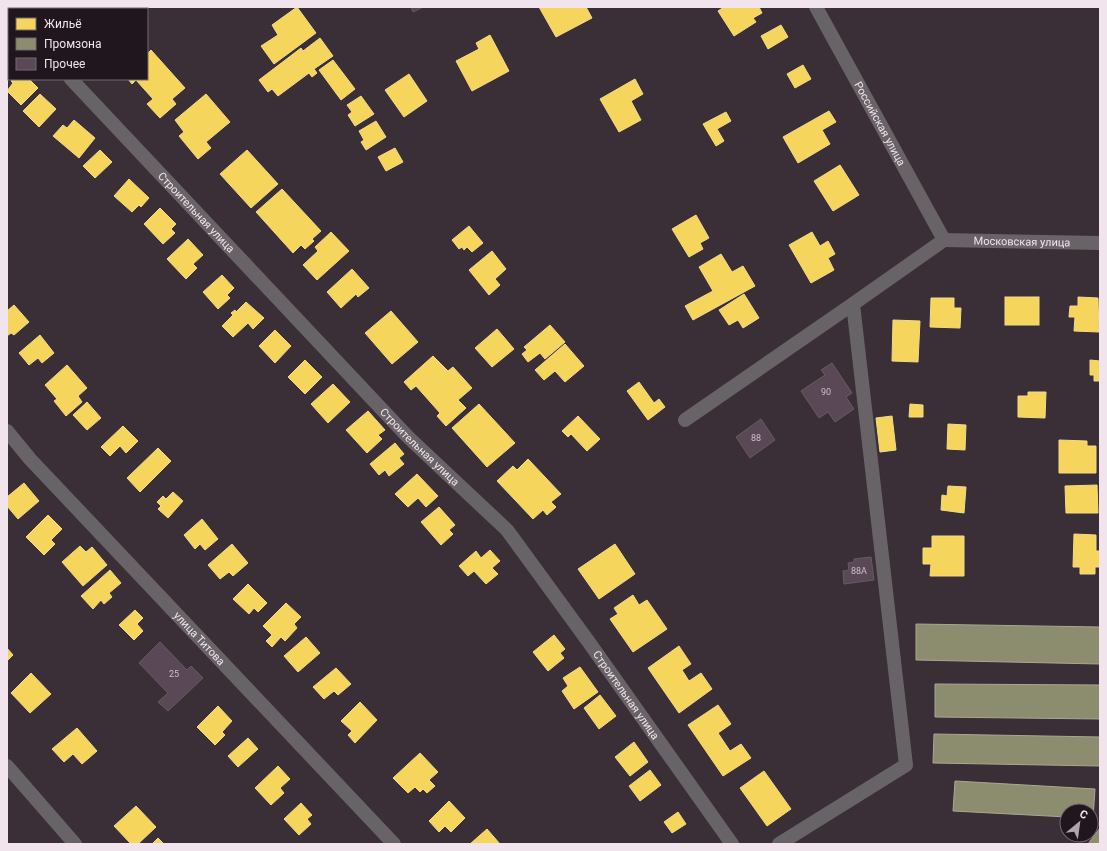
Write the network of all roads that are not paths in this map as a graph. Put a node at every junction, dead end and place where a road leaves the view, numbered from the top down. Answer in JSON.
{"nodes":[{"id":1,"x":816,"y":7,"type":"edge"},
{"id":2,"x":72,"y":80,"type":"edge"},
{"id":3,"x":944,"y":240,"type":"junction"},
{"id":4,"x":1100,"y":243,"type":"edge"},
{"id":5,"x":853,"y":304,"type":"junction"},
{"id":6,"x":685,"y":420,"type":"dead end"},
{"id":7,"x":7,"y":430,"type":"edge"},
{"id":8,"x":7,"y":766,"type":"edge"},
{"id":9,"x":75,"y":844,"type":"edge"},
{"id":10,"x":394,"y":844,"type":"edge"},
{"id":11,"x":732,"y":844,"type":"edge"},
{"id":12,"x":779,"y":844,"type":"edge"}],
"edges":[{"from":1,"to":3,"type":"street","name":"Российская улица"},
{"from":2,"to":11,"type":"street","name":"Строительная улица"},
{"from":3,"to":4,"type":"street","name":"Московская улица"},
{"from":3,"to":5,"type":"street"},
{"from":5,"to":6,"type":"street"},
{"from":5,"to":12,"type":"street"},
{"from":7,"to":10,"type":"street","name":"улица Титова"},
{"from":8,"to":9,"type":"street"}]}
